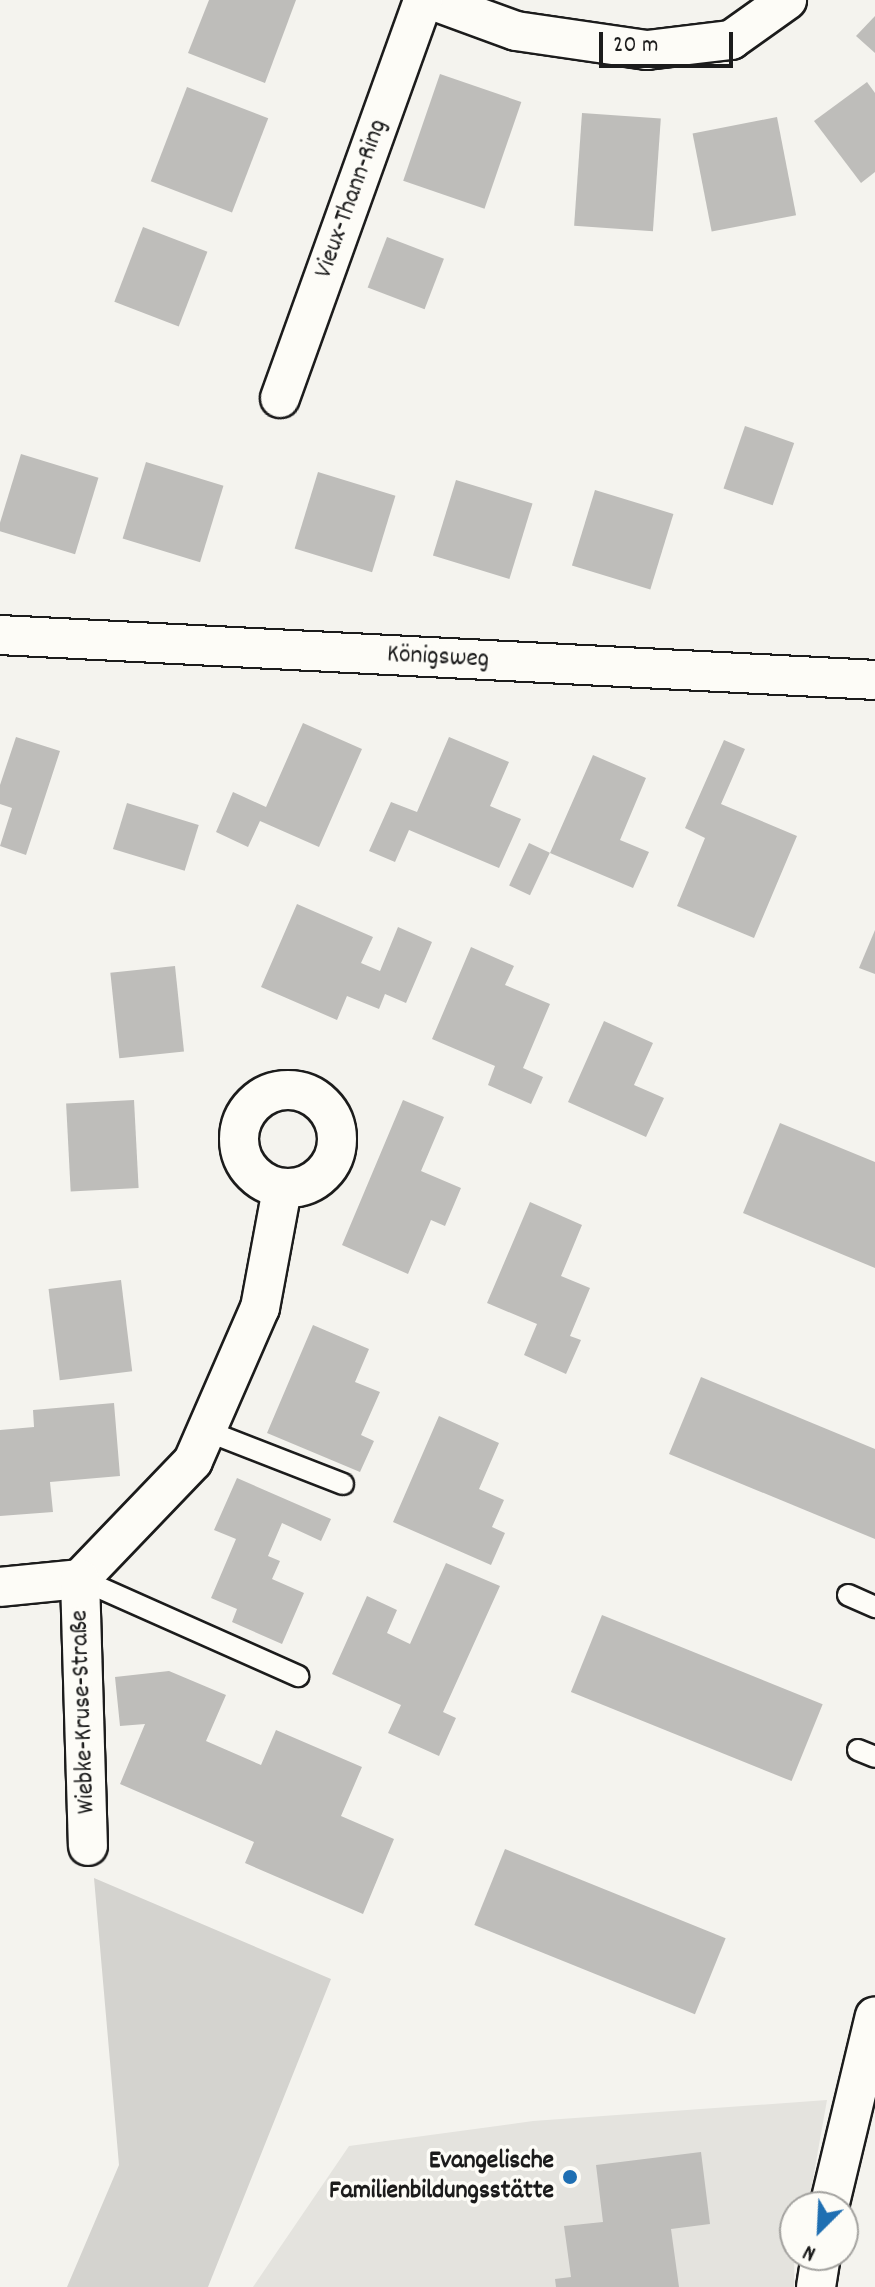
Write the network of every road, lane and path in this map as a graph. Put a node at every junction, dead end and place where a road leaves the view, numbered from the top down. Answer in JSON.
{"nodes":[{"id":1,"x":423,"y":0,"type":"edge"},
{"id":2,"x":431,"y":0,"type":"edge"},
{"id":3,"x":787,"y":0,"type":"edge"},
{"id":4,"x":280,"y":398,"type":"dead end"},
{"id":5,"x":0,"y":635,"type":"edge"},
{"id":6,"x":875,"y":680,"type":"edge"},
{"id":7,"x":282,"y":1189,"type":"dead end"},
{"id":8,"x":207,"y":1431,"type":"junction"},
{"id":9,"x":343,"y":1484,"type":"dead end"},
{"id":10,"x":80,"y":1579,"type":"junction"},
{"id":11,"x":0,"y":1587,"type":"edge"},
{"id":12,"x":848,"y":1595,"type":"dead end"},
{"id":13,"x":875,"y":1607,"type":"edge"},
{"id":14,"x":298,"y":1676,"type":"dead end"},
{"id":15,"x":88,"y":1846,"type":"dead end"},
{"id":16,"x":875,"y":2016,"type":"edge"},
{"id":17,"x":833,"y":2191,"type":"edge"}],
"edges":[{"from":1,"to":4,"type":"street","name":"Vieux-Thann-Ring"},
{"from":2,"to":3,"type":"street"},
{"from":5,"to":6,"type":"street","name":"Königsweg"},
{"from":7,"to":8,"type":"street","name":"Wiebke-Kruse-Straße"},
{"from":8,"to":9,"type":"lane"},
{"from":8,"to":10,"type":"street","name":"Wiebke-Kruse-Straße"},
{"from":10,"to":11,"type":"street","name":"Wiebke-Kruse-Straße"},
{"from":10,"to":14,"type":"lane"},
{"from":10,"to":15,"type":"street","name":"Wiebke-Kruse-Straße"},
{"from":12,"to":13,"type":"lane"},
{"from":16,"to":17,"type":"street"}]}
